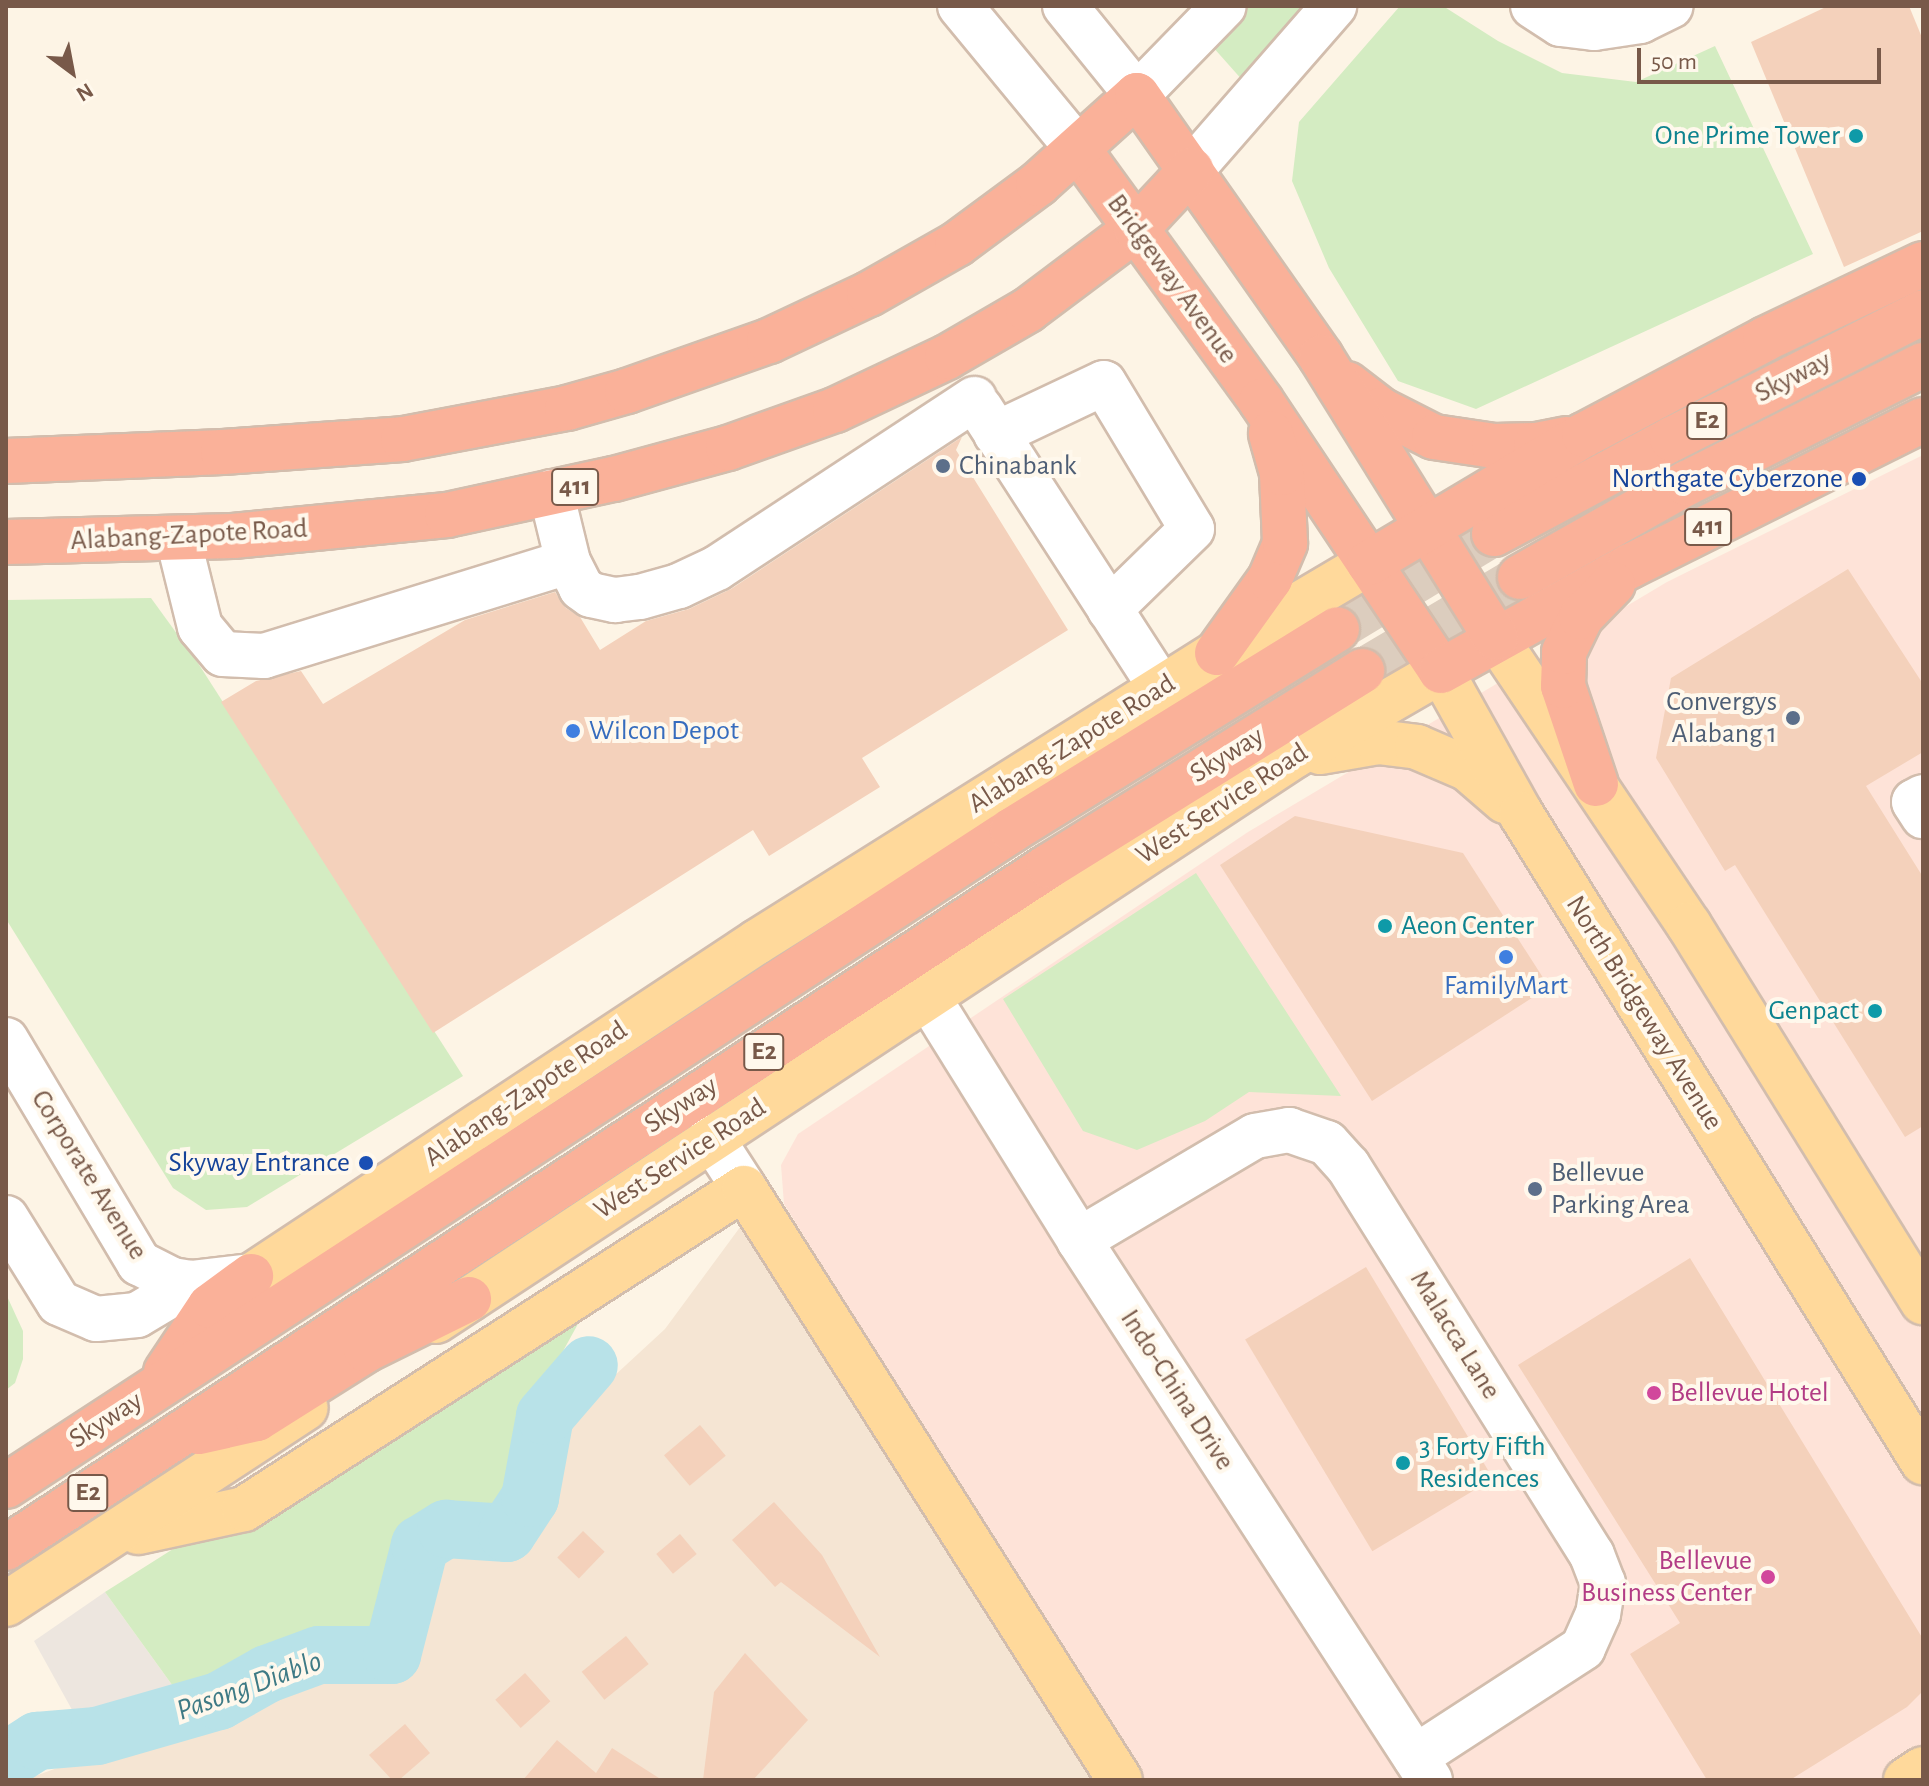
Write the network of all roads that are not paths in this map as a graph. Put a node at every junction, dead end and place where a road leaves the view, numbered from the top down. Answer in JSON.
{"nodes":[{"id":1,"x":960,"y":6,"type":"edge"},
{"id":2,"x":1065,"y":6,"type":"edge"},
{"id":3,"x":1224,"y":6,"type":"edge"},
{"id":4,"x":1334,"y":6,"type":"edge"},
{"id":5,"x":1533,"y":6,"type":"edge"},
{"id":6,"x":1671,"y":6,"type":"edge"},
{"id":7,"x":1137,"y":95,"type":"junction"},
{"id":8,"x":1078,"y":149,"type":"junction"},
{"id":9,"x":1191,"y":170,"type":"junction"},
{"id":10,"x":1136,"y":229,"type":"junction"},
{"id":11,"x":1923,"y":264,"type":"edge"},
{"id":12,"x":1923,"y":312,"type":"edge"},
{"id":13,"x":947,"y":357,"type":"junction"},
{"id":14,"x":1321,"y":357,"type":"junction"},
{"id":15,"x":1923,"y":365,"type":"edge"},
{"id":16,"x":1261,"y":401,"type":"junction"},
{"id":17,"x":985,"y":416,"type":"junction"},
{"id":18,"x":1923,"y":420,"type":"edge"},
{"id":19,"x":1584,"y":435,"type":"junction"},
{"id":20,"x":6,"y":461,"type":"edge"},
{"id":21,"x":551,"y":492,"type":"junction"},
{"id":22,"x":1428,"y":528,"type":"junction"},
{"id":23,"x":1494,"y":534,"type":"tunnel mouth"},
{"id":24,"x":178,"y":538,"type":"junction"},
{"id":25,"x":6,"y":542,"type":"edge"},
{"id":26,"x":568,"y":562,"type":"junction"},
{"id":27,"x":1369,"y":563,"type":"junction"},
{"id":28,"x":1630,"y":566,"type":"junction"},
{"id":29,"x":1520,"y":577,"type":"tunnel mouth"},
{"id":30,"x":1110,"y":609,"type":"junction"},
{"id":31,"x":1337,"y":629,"type":"tunnel mouth"},
{"id":32,"x":1496,"y":638,"type":"junction"},
{"id":33,"x":1217,"y":653,"type":"junction"},
{"id":34,"x":1362,"y":671,"type":"tunnel mouth"},
{"id":35,"x":1441,"y":671,"type":"junction"},
{"id":36,"x":1161,"y":688,"type":"junction"},
{"id":37,"x":1294,"y":756,"type":"junction"},
{"id":38,"x":1596,"y":784,"type":"junction"},
{"id":39,"x":1923,"y":797,"type":"edge"},
{"id":40,"x":1521,"y":814,"type":"junction"},
{"id":41,"x":1923,"y":816,"type":"edge"},
{"id":42,"x":928,"y":997,"type":"junction"},
{"id":43,"x":6,"y":1040,"type":"edge"},
{"id":44,"x":711,"y":1137,"type":"junction"},
{"id":45,"x":744,"y":1188,"type":"junction"},
{"id":46,"x":6,"y":1218,"type":"edge"},
{"id":47,"x":1079,"y":1240,"type":"junction"},
{"id":48,"x":251,"y":1276,"type":"junction"},
{"id":49,"x":191,"y":1283,"type":"junction"},
{"id":50,"x":469,"y":1299,"type":"junction"},
{"id":51,"x":1923,"y":1302,"type":"edge"},
{"id":52,"x":157,"y":1387,"type":"junction"},
{"id":53,"x":170,"y":1439,"type":"junction"},
{"id":54,"x":1923,"y":1462,"type":"edge"},
{"id":55,"x":6,"y":1486,"type":"edge"},
{"id":56,"x":112,"y":1537,"type":"junction"},
{"id":57,"x":6,"y":1548,"type":"edge"},
{"id":58,"x":6,"y":1604,"type":"edge"},
{"id":59,"x":1422,"y":1768,"type":"edge"},
{"id":60,"x":1923,"y":1769,"type":"edge"},
{"id":61,"x":1120,"y":1780,"type":"edge"},
{"id":62,"x":1906,"y":1780,"type":"edge"}],
"edges":[{"from":1,"to":8,"type":"street","name":"Bridgeway Avenue"},
{"from":2,"to":7,"type":"street"},
{"from":3,"to":7,"type":"street"},
{"from":4,"to":9,"type":"street"},
{"from":5,"to":6,"type":"street"},
{"from":7,"to":8,"type":"highway"},
{"from":7,"to":9,"type":"highway"},
{"from":8,"to":10,"type":"highway","name":"Bridgeway Avenue"},
{"from":8,"to":20,"type":"highway"},
{"from":9,"to":10,"type":"highway","name":"Alabang-Zapote Road","number":"411"},
{"from":9,"to":14,"type":"highway"},
{"from":10,"to":13,"type":"highway","name":"Alabang-Zapote Road","number":"411"},
{"from":10,"to":16,"type":"highway","name":"Bridgeway Avenue"},
{"from":11,"to":19,"type":"highway","name":"Alabang-Zapote Road"},
{"from":12,"to":23,"type":"highway","name":"Skyway","number":"E2"},
{"from":13,"to":17,"type":"street"},
{"from":13,"to":21,"type":"highway","name":"Alabang-Zapote Road","number":"411"},
{"from":14,"to":19,"type":"highway"},
{"from":14,"to":22,"type":"highway"},
{"from":15,"to":29,"type":"highway","name":"Skyway","number":"E2"},
{"from":16,"to":27,"type":"highway","name":"Bridgeway Avenue"},
{"from":16,"to":33,"type":"highway"},
{"from":17,"to":26,"type":"street"},
{"from":17,"to":30,"type":"street"},
{"from":17,"to":30,"type":"street"},
{"from":18,"to":28,"type":"highway","number":"411"},
{"from":19,"to":22,"type":"highway","name":"Alabang-Zapote Road"},
{"from":21,"to":24,"type":"highway","name":"Alabang-Zapote Road","number":"411"},
{"from":21,"to":26,"type":"street"},
{"from":22,"to":27,"type":"highway","name":"Alabang-Zapote Road"},
{"from":22,"to":32,"type":"highway"},
{"from":24,"to":25,"type":"highway","name":"Alabang-Zapote Road","number":"411"},
{"from":24,"to":26,"type":"street"},
{"from":27,"to":33,"type":"main road","name":"Alabang-Zapote Road"},
{"from":27,"to":35,"type":"highway","name":"North Bridgeway Avenue"},
{"from":28,"to":32,"type":"highway","number":"411"},
{"from":28,"to":38,"type":"highway"},
{"from":30,"to":36,"type":"street"},
{"from":31,"to":52,"type":"highway","name":"Skyway","number":"E2"},
{"from":32,"to":35,"type":"highway","number":"411"},
{"from":32,"to":38,"type":"main road"},
{"from":33,"to":36,"type":"main road","name":"Alabang-Zapote Road"},
{"from":34,"to":53,"type":"highway","name":"Skyway","number":"E2"},
{"from":35,"to":37,"type":"main road","name":"West Service Road"},
{"from":35,"to":40,"type":"main road","name":"North Bridgeway Avenue"},
{"from":36,"to":48,"type":"main road","name":"Alabang-Zapote Road"},
{"from":37,"to":40,"type":"main road"},
{"from":37,"to":42,"type":"main road","name":"West Service Road"},
{"from":38,"to":51,"type":"main road"},
{"from":39,"to":41,"type":"street"},
{"from":40,"to":54,"type":"main road","name":"North Bridgeway Avenue"},
{"from":42,"to":44,"type":"main road","name":"West Service Road"},
{"from":42,"to":47,"type":"street","name":"Indo-China Drive"},
{"from":43,"to":49,"type":"street","name":"Corporate Avenue"},
{"from":44,"to":45,"type":"street"},
{"from":44,"to":50,"type":"main road","name":"West Service Road"},
{"from":45,"to":56,"type":"main road"},
{"from":45,"to":61,"type":"main road"},
{"from":46,"to":49,"type":"street","name":"Corporate Avenue"},
{"from":47,"to":59,"type":"street","name":"Indo-China Drive"},
{"from":47,"to":59,"type":"street","name":"Malacca Lane"},
{"from":48,"to":49,"type":"street","name":"Corporate Avenue"},
{"from":48,"to":52,"type":"highway","number":"E2"},
{"from":50,"to":53,"type":"highway"},
{"from":50,"to":56,"type":"main road","name":"West Service Road"},
{"from":52,"to":55,"type":"highway","name":"Skyway","number":"E2"},
{"from":53,"to":57,"type":"highway","name":"Skyway","number":"E2"},
{"from":56,"to":58,"type":"main road","name":"West Service Road"},
{"from":60,"to":62,"type":"main road"}]}
